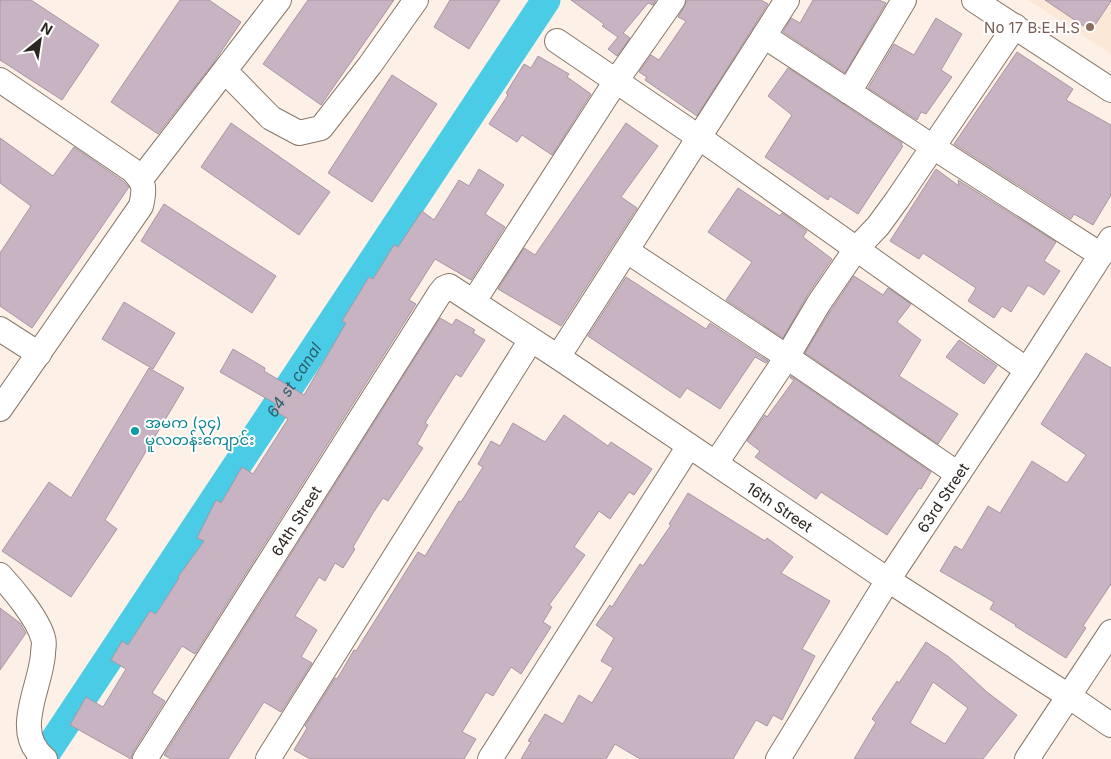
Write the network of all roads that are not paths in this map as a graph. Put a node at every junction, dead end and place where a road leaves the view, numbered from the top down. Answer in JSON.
{"nodes":[{"id":1,"x":416,"y":0,"type":"edge"},
{"id":2,"x":673,"y":0,"type":"edge"},
{"id":3,"x":787,"y":0,"type":"edge"},
{"id":4,"x":904,"y":0,"type":"edge"},
{"id":5,"x":974,"y":0,"type":"edge"},
{"id":6,"x":272,"y":3,"type":"edge"},
{"id":7,"x":1015,"y":26,"type":"junction"},
{"id":8,"x":764,"y":36,"type":"junction"},
{"id":9,"x":557,"y":41,"type":"dead end"},
{"id":10,"x":225,"y":71,"type":"junction"},
{"id":11,"x":0,"y":80,"type":"edge"},
{"id":12,"x":616,"y":81,"type":"junction"},
{"id":13,"x":1111,"y":90,"type":"edge"},
{"id":14,"x":849,"y":92,"type":"junction"},
{"id":15,"x":700,"y":138,"type":"junction"},
{"id":16,"x":933,"y":147,"type":"junction"},
{"id":17,"x":141,"y":179,"type":"junction"},
{"id":18,"x":1106,"y":247,"type":"edge"},
{"id":19,"x":856,"y":249,"type":"junction"},
{"id":20,"x":626,"y":251,"type":"junction"},
{"id":21,"x":449,"y":286,"type":"joint"},
{"id":22,"x":474,"y":302,"type":"junction"},
{"id":23,"x":0,"y":329,"type":"edge"},
{"id":24,"x":531,"y":340,"type":"junction"},
{"id":25,"x":39,"y":354,"type":"junction"},
{"id":26,"x":558,"y":357,"type":"junction"},
{"id":27,"x":787,"y":357,"type":"junction"},
{"id":28,"x":1027,"y":370,"type":"junction"},
{"id":29,"x":0,"y":409,"type":"edge"},
{"id":30,"x":689,"y":446,"type":"junction"},
{"id":31,"x":716,"y":463,"type":"junction"},
{"id":32,"x":958,"y":474,"type":"junction"},
{"id":33,"x":0,"y":575,"type":"edge"},
{"id":34,"x":888,"y":580,"type":"junction"},
{"id":35,"x":1111,"y":632,"type":"edge"},
{"id":36,"x":1070,"y":697,"type":"junction"},
{"id":37,"x":1111,"y":725,"type":"edge"},
{"id":38,"x":38,"y":751,"type":"edge"},
{"id":39,"x":145,"y":759,"type":"edge"},
{"id":40,"x":268,"y":759,"type":"edge"},
{"id":41,"x":490,"y":759,"type":"edge"},
{"id":42,"x":778,"y":759,"type":"edge"},
{"id":43,"x":1027,"y":759,"type":"edge"}],
"edges":[{"from":1,"to":10,"type":"street"},
{"from":2,"to":12,"type":"street"},
{"from":3,"to":8,"type":"street"},
{"from":4,"to":14,"type":"street"},
{"from":5,"to":7,"type":"street"},
{"from":6,"to":10,"type":"street"},
{"from":7,"to":13,"type":"street"},
{"from":7,"to":16,"type":"street"},
{"from":8,"to":14,"type":"street"},
{"from":8,"to":15,"type":"street"},
{"from":9,"to":12,"type":"street"},
{"from":10,"to":17,"type":"street"},
{"from":11,"to":17,"type":"street"},
{"from":12,"to":15,"type":"street"},
{"from":12,"to":22,"type":"street"},
{"from":14,"to":16,"type":"street"},
{"from":15,"to":19,"type":"street"},
{"from":15,"to":20,"type":"street"},
{"from":16,"to":18,"type":"street"},
{"from":16,"to":19,"type":"street"},
{"from":17,"to":25,"type":"street"},
{"from":18,"to":28,"type":"street","name":"63rd Street"},
{"from":19,"to":27,"type":"street"},
{"from":19,"to":28,"type":"street"},
{"from":20,"to":26,"type":"street"},
{"from":20,"to":27,"type":"street"},
{"from":21,"to":22,"type":"street","name":"16th Street"},
{"from":21,"to":39,"type":"street","name":"64th Street"},
{"from":22,"to":24,"type":"street","name":"16th Street"},
{"from":23,"to":25,"type":"street"},
{"from":24,"to":26,"type":"street","name":"16th Street"},
{"from":24,"to":40,"type":"street"},
{"from":25,"to":29,"type":"street"},
{"from":26,"to":30,"type":"street","name":"16th Street"},
{"from":27,"to":31,"type":"street"},
{"from":27,"to":32,"type":"street"},
{"from":28,"to":32,"type":"street","name":"63rd Street"},
{"from":30,"to":31,"type":"street","name":"16th Street"},
{"from":30,"to":41,"type":"street"},
{"from":31,"to":34,"type":"street","name":"16th Street"},
{"from":32,"to":34,"type":"street","name":"63rd Street"},
{"from":33,"to":38,"type":"street"},
{"from":34,"to":36,"type":"street","name":"16th Street"},
{"from":34,"to":42,"type":"street","name":"63rd Street"},
{"from":35,"to":36,"type":"street"},
{"from":36,"to":37,"type":"street","name":"16th Street"},
{"from":36,"to":43,"type":"street"}]}
